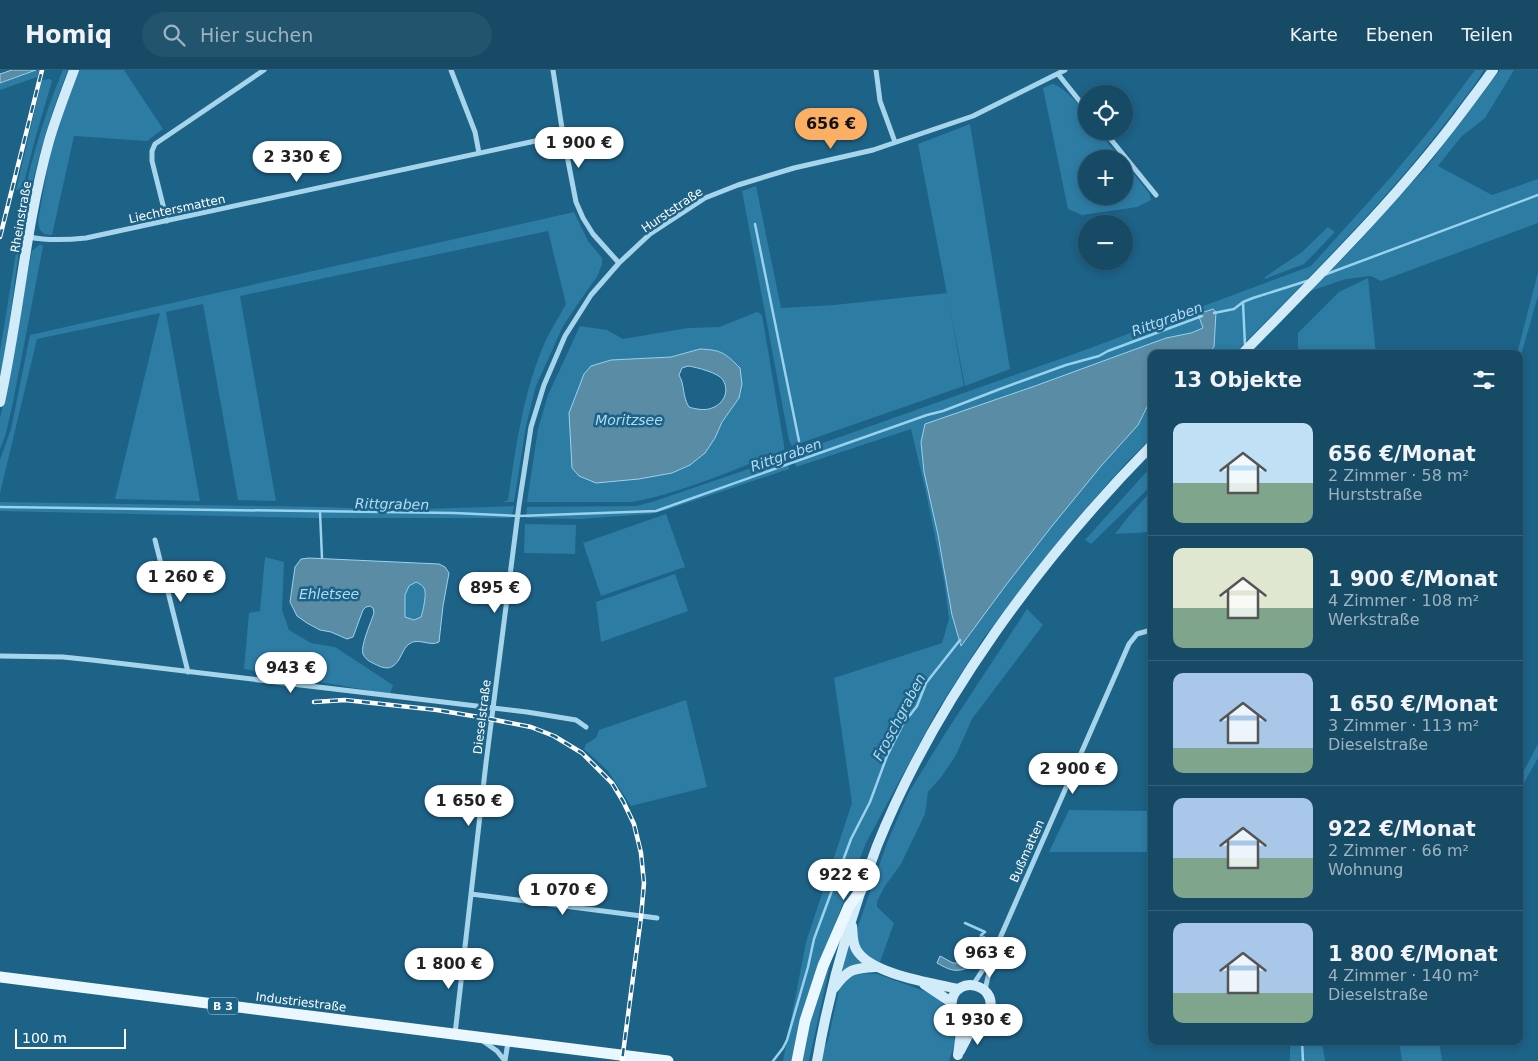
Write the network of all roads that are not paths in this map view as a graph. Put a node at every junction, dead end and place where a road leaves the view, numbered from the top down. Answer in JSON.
{"nodes":[{"id":1,"x":74,"y":70,"type":"edge"},
{"id":2,"x":264,"y":70,"type":"edge"},
{"id":3,"x":451,"y":70,"type":"edge"},
{"id":4,"x":553,"y":70,"type":"edge"},
{"id":5,"x":876,"y":70,"type":"edge"},
{"id":6,"x":1065,"y":70,"type":"edge"},
{"id":7,"x":1493,"y":70,"type":"edge"},
{"id":8,"x":1058,"y":74,"type":"junction"},
{"id":9,"x":1078,"y":99,"type":"edge"},
{"id":10,"x":563,"y":134,"type":"junction"},
{"id":11,"x":1111,"y":140,"type":"edge"},
{"id":12,"x":895,"y":142,"type":"junction"},
{"id":13,"x":480,"y":153,"type":"junction"},
{"id":14,"x":1156,"y":195,"type":"dead end"},
{"id":15,"x":167,"y":221,"type":"junction"},
{"id":16,"x":29,"y":237,"type":"junction"},
{"id":17,"x":619,"y":264,"type":"junction"},
{"id":18,"x":1246,"y":350,"type":"edge"},
{"id":19,"x":0,"y":402,"type":"edge"},
{"id":20,"x":1148,"y":449,"type":"edge"},
{"id":21,"x":517,"y":521,"type":"joint"},
{"id":22,"x":154,"y":540,"type":"dead end"},
{"id":23,"x":1148,"y":631,"type":"edge"},
{"id":24,"x":0,"y":656,"type":"edge"},
{"id":25,"x":188,"y":672,"type":"junction"},
{"id":26,"x":493,"y":709,"type":"junction"},
{"id":27,"x":586,"y":727,"type":"dead end"},
{"id":28,"x":861,"y":890,"type":"junction"},
{"id":29,"x":471,"y":894,"type":"junction"},
{"id":30,"x":657,"y":918,"type":"dead end"},
{"id":31,"x":851,"y":920,"type":"junction"},
{"id":32,"x":993,"y":954,"type":"junction"},
{"id":33,"x":877,"y":968,"type":"junction"},
{"id":34,"x":0,"y":977,"type":"edge"},
{"id":35,"x":919,"y":980,"type":"junction"},
{"id":36,"x":974,"y":985,"type":"junction"},
{"id":37,"x":959,"y":989,"type":"junction"},
{"id":38,"x":985,"y":990,"type":"junction"},
{"id":39,"x":831,"y":993,"type":"junction"},
{"id":40,"x":951,"y":1002,"type":"junction"},
{"id":41,"x":959,"y":1020,"type":"junction"},
{"id":42,"x":974,"y":1024,"type":"junction"},
{"id":43,"x":455,"y":1035,"type":"junction"},
{"id":44,"x":479,"y":1038,"type":"junction"},
{"id":45,"x":508,"y":1042,"type":"junction"},
{"id":46,"x":956,"y":1058,"type":"edge"},
{"id":47,"x":505,"y":1061,"type":"edge"},
{"id":48,"x":668,"y":1061,"type":"edge"},
{"id":49,"x":797,"y":1061,"type":"edge"},
{"id":50,"x":817,"y":1061,"type":"edge"}],
"edges":[{"from":1,"to":16,"type":"main road","name":"Rheinstraße"},
{"from":2,"to":15,"type":"street"},
{"from":3,"to":13,"type":"street"},
{"from":4,"to":10,"type":"street"},
{"from":5,"to":12,"type":"street"},
{"from":6,"to":8,"type":"street","name":"Hurststraße"},
{"from":7,"to":18,"type":"main road"},
{"from":8,"to":9,"type":"street"},
{"from":8,"to":12,"type":"street","name":"Hurststraße"},
{"from":10,"to":13,"type":"street","name":"Liechtersmatten"},
{"from":10,"to":17,"type":"street"},
{"from":11,"to":14,"type":"street"},
{"from":12,"to":17,"type":"street","name":"Hurststraße"},
{"from":13,"to":15,"type":"street","name":"Liechtersmatten"},
{"from":15,"to":16,"type":"street","name":"Liechtersmatten"},
{"from":16,"to":19,"type":"main road","name":"Rheinstraße"},
{"from":17,"to":21,"type":"street","name":"Hurststraße"},
{"from":20,"to":28,"type":"main road"},
{"from":21,"to":26,"type":"street","name":"Dieselstraße"},
{"from":22,"to":25,"type":"street"},
{"from":23,"to":32,"type":"street","name":"Bußmatten"},
{"from":24,"to":25,"type":"street"},
{"from":25,"to":26,"type":"street"},
{"from":26,"to":27,"type":"street"},
{"from":26,"to":29,"type":"street","name":"Dieselstraße"},
{"from":28,"to":31,"type":"main road"},
{"from":28,"to":49,"type":"main road"},
{"from":29,"to":30,"type":"street"},
{"from":29,"to":43,"type":"street","name":"Dieselstraße"},
{"from":31,"to":33,"type":"main road"},
{"from":31,"to":39,"type":"main road"},
{"from":32,"to":36,"type":"street","name":"Bußmatten"},
{"from":32,"to":38,"type":"street","name":"Bußmatten"},
{"from":33,"to":35,"type":"main road"},
{"from":33,"to":39,"type":"main road"},
{"from":34,"to":43,"type":"main road","name":"Industriestraße","number":"B 3"},
{"from":35,"to":37,"type":"main road"},
{"from":35,"to":40,"type":"main road"},
{"from":36,"to":37,"type":"main road"},
{"from":36,"to":38,"type":"main road"},
{"from":37,"to":40,"type":"main road"},
{"from":38,"to":42,"type":"main road"},
{"from":39,"to":50,"type":"main road"},
{"from":40,"to":41,"type":"main road"},
{"from":41,"to":42,"type":"main road"},
{"from":41,"to":46,"type":"main road"},
{"from":42,"to":46,"type":"main road"},
{"from":43,"to":44,"type":"main road","name":"Industriestraße","number":"B 3"},
{"from":44,"to":45,"type":"main road","name":"Industriestraße","number":"B 3"},
{"from":44,"to":47,"type":"street"},
{"from":45,"to":47,"type":"street"},
{"from":45,"to":48,"type":"main road","name":"Industriestraße","number":"B 3"}]}
